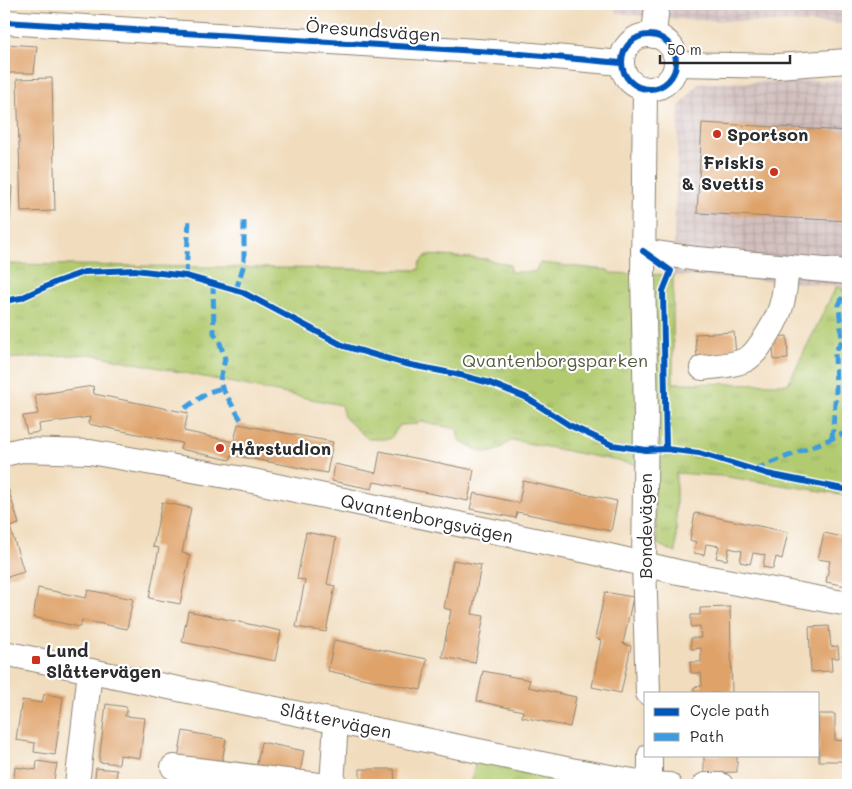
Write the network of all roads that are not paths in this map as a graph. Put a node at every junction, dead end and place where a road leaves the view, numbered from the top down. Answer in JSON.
{"nodes":[{"id":1,"x":656,"y":4,"type":"edge"},
{"id":2,"x":4,"y":22,"type":"edge"},
{"id":3,"x":654,"y":36,"type":"junction"},
{"id":4,"x":848,"y":61,"type":"edge"},
{"id":5,"x":621,"y":63,"type":"junction"},
{"id":6,"x":676,"y":64,"type":"junction"},
{"id":7,"x":645,"y":89,"type":"junction"},
{"id":8,"x":643,"y":250,"type":"junction"},
{"id":9,"x":786,"y":267,"type":"junction"},
{"id":10,"x":848,"y":272,"type":"edge"},
{"id":11,"x":702,"y":368,"type":"dead end"},
{"id":12,"x":4,"y":454,"type":"edge"},
{"id":13,"x":644,"y":563,"type":"junction"},
{"id":14,"x":848,"y":604,"type":"edge"},
{"id":15,"x":4,"y":653,"type":"edge"},
{"id":16,"x":90,"y":671,"type":"junction"},
{"id":17,"x":648,"y":692,"type":"edge"},
{"id":18,"x":336,"y":722,"type":"junction"},
{"id":19,"x":650,"y":756,"type":"edge"},
{"id":20,"x":174,"y":767,"type":"dead end"},
{"id":21,"x":77,"y":785,"type":"edge"},
{"id":22,"x":319,"y":785,"type":"edge"},
{"id":23,"x":332,"y":785,"type":"edge"},
{"id":24,"x":657,"y":785,"type":"edge"},
{"id":25,"x":705,"y":785,"type":"edge"},
{"id":26,"x":721,"y":785,"type":"edge"}],
"edges":[{"from":1,"to":3,"type":"street"},
{"from":2,"to":5,"type":"street","name":"Öresundsvägen"},
{"from":3,"to":5,"type":"street"},
{"from":3,"to":6,"type":"street"},
{"from":4,"to":6,"type":"street"},
{"from":5,"to":7,"type":"street"},
{"from":6,"to":7,"type":"street"},
{"from":7,"to":8,"type":"street","name":"Bondevägen"},
{"from":8,"to":9,"type":"street"},
{"from":8,"to":13,"type":"street","name":"Bondevägen"},
{"from":9,"to":10,"type":"street"},
{"from":9,"to":11,"type":"street"},
{"from":12,"to":13,"type":"street","name":"Qvantenborgsvägen"},
{"from":13,"to":14,"type":"street","name":"Qvantenborgsvägen"},
{"from":13,"to":17,"type":"street","name":"Bondevägen"},
{"from":15,"to":16,"type":"street","name":"Slåttervägen"},
{"from":16,"to":18,"type":"street","name":"Slåttervägen"},
{"from":16,"to":21,"type":"street"},
{"from":18,"to":23,"type":"street"},
{"from":18,"to":24,"type":"street","name":"Slåttervägen"},
{"from":19,"to":24,"type":"street"},
{"from":20,"to":22,"type":"street"},
{"from":25,"to":26,"type":"street"}]}
